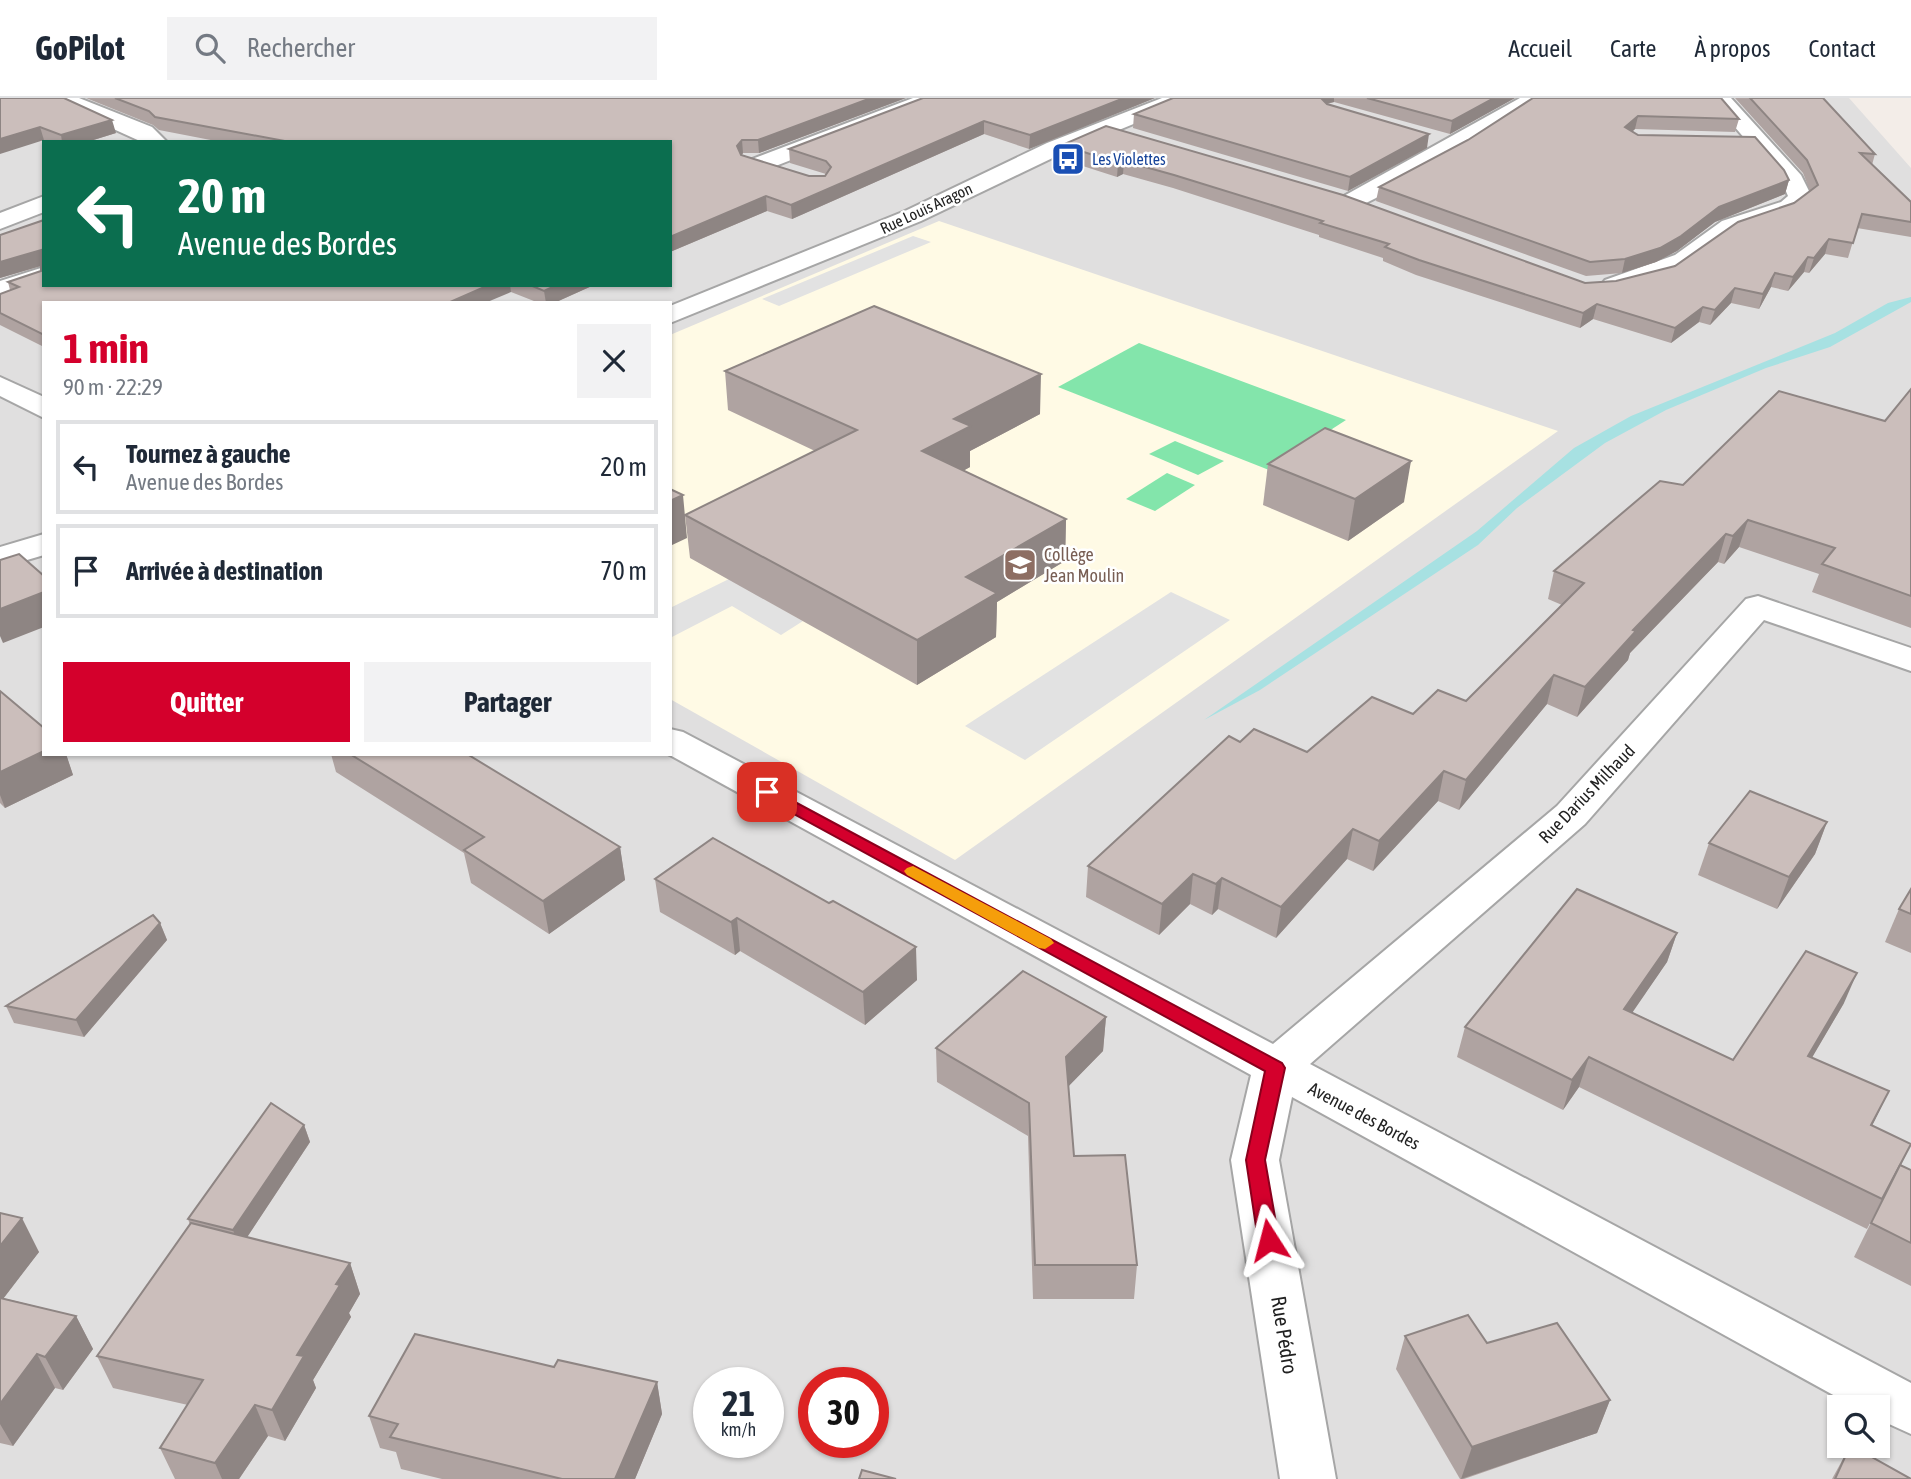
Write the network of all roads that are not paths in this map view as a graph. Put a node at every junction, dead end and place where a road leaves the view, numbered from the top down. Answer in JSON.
{"nodes":[{"id":1,"x":61,"y":98,"type":"edge"},
{"id":2,"x":932,"y":98,"type":"edge"},
{"id":3,"x":944,"y":98,"type":"edge"},
{"id":4,"x":953,"y":98,"type":"edge"},
{"id":5,"x":1181,"y":98,"type":"edge"},
{"id":6,"x":1720,"y":98,"type":"edge"},
{"id":7,"x":1526,"y":99,"type":"edge"},
{"id":8,"x":1107,"y":129,"type":"junction"},
{"id":9,"x":1419,"y":135,"type":"edge"},
{"id":10,"x":154,"y":140,"type":"edge"},
{"id":11,"x":1144,"y":141,"type":"edge"},
{"id":12,"x":1731,"y":141,"type":"edge"},
{"id":13,"x":1759,"y":142,"type":"junction"},
{"id":14,"x":1456,"y":146,"type":"junction"},
{"id":15,"x":794,"y":175,"type":"edge"},
{"id":16,"x":1325,"y":194,"type":"edge"},
{"id":17,"x":1350,"y":202,"type":"junction"},
{"id":18,"x":42,"y":204,"type":"edge"},
{"id":19,"x":1379,"y":213,"type":"edge"},
{"id":20,"x":0,"y":222,"type":"edge"},
{"id":21,"x":42,"y":276,"type":"edge"},
{"id":22,"x":1596,"y":288,"type":"edge"},
{"id":23,"x":0,"y":290,"type":"edge"},
{"id":24,"x":672,"y":314,"type":"edge"},
{"id":25,"x":0,"y":385,"type":"edge"},
{"id":26,"x":42,"y":408,"type":"edge"},
{"id":27,"x":42,"y":545,"type":"edge"},
{"id":28,"x":0,"y":558,"type":"edge"},
{"id":29,"x":1911,"y":660,"type":"edge"},
{"id":30,"x":672,"y":741,"type":"edge"},
{"id":31,"x":1275,"y":1068,"type":"junction"},
{"id":32,"x":1911,"y":1410,"type":"edge"},
{"id":33,"x":1308,"y":1479,"type":"edge"}],
"edges":[{"from":1,"to":10,"type":"street"},
{"from":2,"to":15,"type":"street"},
{"from":3,"to":4,"type":"street"},
{"from":5,"to":8,"type":"street","name":"Rue Louis Aragon"},
{"from":6,"to":13,"type":"street"},
{"from":7,"to":14,"type":"street"},
{"from":8,"to":11,"type":"street"},
{"from":8,"to":24,"type":"street","name":"Rue Louis Aragon"},
{"from":9,"to":14,"type":"street"},
{"from":12,"to":13,"type":"street"},
{"from":13,"to":22,"type":"street"},
{"from":14,"to":17,"type":"street"},
{"from":16,"to":17,"type":"street"},
{"from":17,"to":19,"type":"street"},
{"from":18,"to":20,"type":"street"},
{"from":21,"to":23,"type":"street"},
{"from":25,"to":26,"type":"street"},
{"from":27,"to":28,"type":"street"},
{"from":29,"to":31,"type":"street","name":"Rue Darius Milhaud"},
{"from":30,"to":31,"type":"street","name":"Avenue des Bordes"},
{"from":31,"to":32,"type":"street","name":"Avenue des Bordes"},
{"from":31,"to":33,"type":"street","name":"Rue Pédro"}]}
